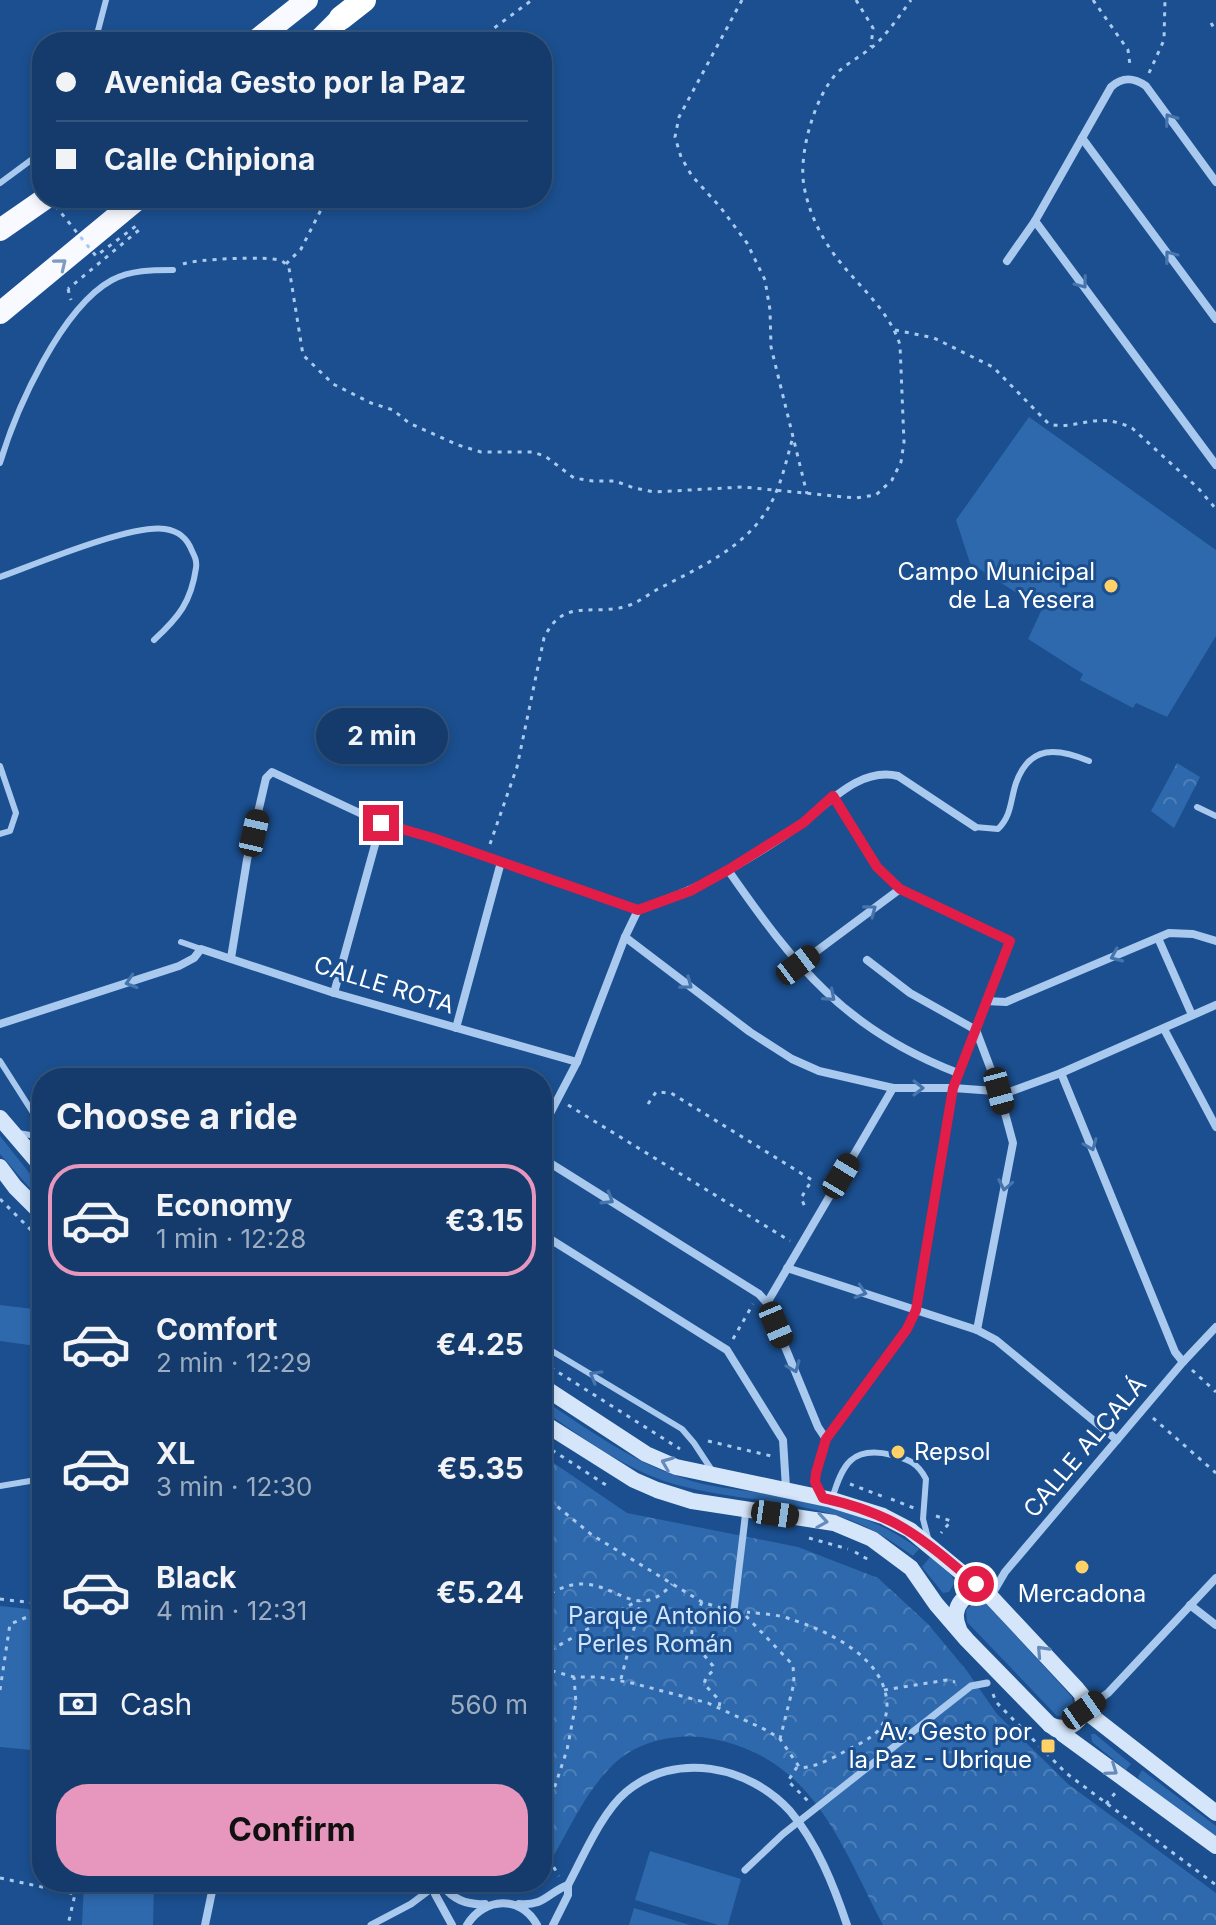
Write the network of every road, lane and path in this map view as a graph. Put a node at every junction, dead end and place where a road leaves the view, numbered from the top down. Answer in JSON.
{"nodes":[{"id":1,"x":106,"y":0,"type":"edge"},
{"id":2,"x":307,"y":0,"type":"edge"},
{"id":3,"x":364,"y":0,"type":"edge"},
{"id":4,"x":532,"y":0,"type":"edge"},
{"id":5,"x":742,"y":0,"type":"edge"},
{"id":6,"x":856,"y":0,"type":"edge"},
{"id":7,"x":911,"y":0,"type":"edge"},
{"id":8,"x":1093,"y":0,"type":"edge"},
{"id":9,"x":1165,"y":0,"type":"edge"},
{"id":10,"x":341,"y":18,"type":"joint"},
{"id":11,"x":1211,"y":23,"type":"dead end"},
{"id":12,"x":1216,"y":31,"type":"edge"},
{"id":13,"x":98,"y":32,"type":"edge"},
{"id":14,"x":267,"y":32,"type":"edge"},
{"id":15,"x":327,"y":32,"type":"edge"},
{"id":16,"x":489,"y":32,"type":"edge"},
{"id":17,"x":871,"y":47,"type":"junction"},
{"id":18,"x":1132,"y":79,"type":"junction"},
{"id":19,"x":1146,"y":86,"type":"junction"},
{"id":20,"x":1082,"y":138,"type":"junction"},
{"id":21,"x":32,"y":159,"type":"edge"},
{"id":22,"x":1216,"y":182,"type":"edge"},
{"id":23,"x":0,"y":183,"type":"edge"},
{"id":24,"x":33,"y":208,"type":"edge"},
{"id":25,"x":56,"y":208,"type":"edge"},
{"id":26,"x":127,"y":208,"type":"edge"},
{"id":27,"x":322,"y":208,"type":"edge"},
{"id":28,"x":1035,"y":221,"type":"junction"},
{"id":29,"x":0,"y":230,"type":"edge"},
{"id":30,"x":1007,"y":261,"type":"dead end"},
{"id":31,"x":286,"y":264,"type":"junction"},
{"id":32,"x":173,"y":270,"type":"joint"},
{"id":33,"x":68,"y":289,"type":"dead end"},
{"id":34,"x":0,"y":313,"type":"edge"},
{"id":35,"x":1216,"y":319,"type":"edge"},
{"id":36,"x":895,"y":330,"type":"junction"},
{"id":37,"x":793,"y":437,"type":"junction"},
{"id":38,"x":0,"y":463,"type":"edge"},
{"id":39,"x":1216,"y":465,"type":"edge"},
{"id":40,"x":777,"y":491,"type":"junction"},
{"id":41,"x":807,"y":494,"type":"junction"},
{"id":42,"x":1216,"y":509,"type":"edge"},
{"id":43,"x":0,"y":577,"type":"edge"},
{"id":44,"x":154,"y":640,"type":"dead end"},
{"id":45,"x":1089,"y":761,"type":"dead end"},
{"id":46,"x":0,"y":766,"type":"edge"},
{"id":47,"x":833,"y":796,"type":"junction"},
{"id":48,"x":1197,"y":807,"type":"dead end"},
{"id":49,"x":1216,"y":816,"type":"edge"},
{"id":50,"x":381,"y":823,"type":"junction"},
{"id":51,"x":975,"y":827,"type":"joint"},
{"id":52,"x":0,"y":834,"type":"edge"},
{"id":53,"x":485,"y":857,"type":"junction"},
{"id":54,"x":501,"y":862,"type":"junction"},
{"id":55,"x":728,"y":870,"type":"junction"},
{"id":56,"x":900,"y":889,"type":"junction"},
{"id":57,"x":638,"y":910,"type":"junction"},
{"id":58,"x":625,"y":937,"type":"junction"},
{"id":59,"x":1158,"y":938,"type":"junction"},
{"id":60,"x":1216,"y":941,"type":"edge"},
{"id":61,"x":181,"y":942,"type":"dead end"},
{"id":62,"x":201,"y":949,"type":"junction"},
{"id":63,"x":231,"y":958,"type":"junction"},
{"id":64,"x":867,"y":960,"type":"dead end"},
{"id":65,"x":798,"y":965,"type":"junction"},
{"id":66,"x":334,"y":993,"type":"junction"},
{"id":67,"x":986,"y":1001,"type":"junction"},
{"id":68,"x":1216,"y":1005,"type":"edge"},
{"id":69,"x":1192,"y":1015,"type":"junction"},
{"id":70,"x":0,"y":1024,"type":"edge"},
{"id":71,"x":456,"y":1028,"type":"junction"},
{"id":72,"x":1164,"y":1029,"type":"junction"},
{"id":73,"x":976,"y":1030,"type":"junction"},
{"id":74,"x":0,"y":1061,"type":"edge"},
{"id":75,"x":577,"y":1062,"type":"junction"},
{"id":76,"x":958,"y":1073,"type":"junction"},
{"id":77,"x":1061,"y":1073,"type":"junction"},
{"id":78,"x":893,"y":1088,"type":"junction"},
{"id":79,"x":953,"y":1088,"type":"junction"},
{"id":80,"x":999,"y":1091,"type":"junction"},
{"id":81,"x":558,"y":1099,"type":"junction"},
{"id":82,"x":648,"y":1104,"type":"dead end"},
{"id":83,"x":552,"y":1110,"type":"edge"},
{"id":84,"x":32,"y":1111,"type":"edge"},
{"id":85,"x":4,"y":1125,"type":"edge"},
{"id":86,"x":1216,"y":1127,"type":"edge"},
{"id":87,"x":32,"y":1134,"type":"edge"},
{"id":88,"x":32,"y":1156,"type":"edge"},
{"id":89,"x":552,"y":1164,"type":"edge"},
{"id":90,"x":0,"y":1167,"type":"edge"},
{"id":91,"x":0,"y":1199,"type":"edge"},
{"id":92,"x":32,"y":1204,"type":"edge"},
{"id":93,"x":814,"y":1223,"type":"junction"},
{"id":94,"x":32,"y":1231,"type":"edge"},
{"id":95,"x":552,"y":1240,"type":"edge"},
{"id":96,"x":800,"y":1246,"type":"junction"},
{"id":97,"x":787,"y":1268,"type":"junction"},
{"id":98,"x":759,"y":1294,"type":"junction"},
{"id":99,"x":767,"y":1303,"type":"junction"},
{"id":100,"x":916,"y":1310,"type":"junction"},
{"id":101,"x":1216,"y":1327,"type":"edge"},
{"id":102,"x":977,"y":1330,"type":"junction"},
{"id":103,"x":727,"y":1350,"type":"junction"},
{"id":104,"x":552,"y":1351,"type":"edge"},
{"id":105,"x":1183,"y":1362,"type":"junction"},
{"id":106,"x":1216,"y":1392,"type":"edge"},
{"id":107,"x":552,"y":1393,"type":"edge"},
{"id":108,"x":1144,"y":1410,"type":"junction"},
{"id":109,"x":552,"y":1429,"type":"edge"},
{"id":110,"x":826,"y":1439,"type":"junction"},
{"id":111,"x":1117,"y":1440,"type":"junction"},
{"id":112,"x":552,"y":1451,"type":"edge"},
{"id":113,"x":1216,"y":1473,"type":"edge"},
{"id":114,"x":718,"y":1477,"type":"junction"},
{"id":115,"x":32,"y":1481,"type":"edge"},
{"id":116,"x":0,"y":1486,"type":"edge"},
{"id":117,"x":786,"y":1488,"type":"junction"},
{"id":118,"x":614,"y":1489,"type":"dead end"},
{"id":119,"x":827,"y":1499,"type":"junction"},
{"id":120,"x":552,"y":1502,"type":"edge"},
{"id":121,"x":746,"y":1510,"type":"junction"},
{"id":122,"x":799,"y":1536,"type":"dead end"},
{"id":123,"x":931,"y":1545,"type":"junction"},
{"id":124,"x":878,"y":1565,"type":"dead end"},
{"id":125,"x":1216,"y":1578,"type":"edge"},
{"id":126,"x":672,"y":1584,"type":"junction"},
{"id":127,"x":552,"y":1593,"type":"edge"},
{"id":128,"x":991,"y":1597,"type":"junction"},
{"id":129,"x":0,"y":1599,"type":"edge"},
{"id":130,"x":639,"y":1601,"type":"junction"},
{"id":131,"x":702,"y":1602,"type":"junction"},
{"id":132,"x":32,"y":1603,"type":"edge"},
{"id":133,"x":1190,"y":1605,"type":"junction"},
{"id":134,"x":734,"y":1610,"type":"joint"},
{"id":135,"x":32,"y":1615,"type":"edge"},
{"id":136,"x":1216,"y":1625,"type":"edge"},
{"id":137,"x":959,"y":1630,"type":"junction"},
{"id":138,"x":552,"y":1649,"type":"edge"},
{"id":139,"x":552,"y":1671,"type":"edge"},
{"id":140,"x":574,"y":1677,"type":"junction"},
{"id":141,"x":621,"y":1681,"type":"junction"},
{"id":142,"x":987,"y":1683,"type":"joint"},
{"id":143,"x":969,"y":1688,"type":"junction"},
{"id":144,"x":0,"y":1690,"type":"edge"},
{"id":145,"x":884,"y":1690,"type":"junction"},
{"id":146,"x":719,"y":1708,"type":"junction"},
{"id":147,"x":1084,"y":1710,"type":"junction"},
{"id":148,"x":1049,"y":1724,"type":"junction"},
{"id":149,"x":780,"y":1739,"type":"junction"},
{"id":150,"x":797,"y":1767,"type":"junction"},
{"id":151,"x":552,"y":1793,"type":"edge"},
{"id":152,"x":814,"y":1809,"type":"junction"},
{"id":153,"x":1216,"y":1813,"type":"edge"},
{"id":154,"x":798,"y":1822,"type":"junction"},
{"id":155,"x":1216,"y":1846,"type":"edge"},
{"id":156,"x":552,"y":1867,"type":"edge"},
{"id":157,"x":745,"y":1870,"type":"dead end"},
{"id":158,"x":0,"y":1878,"type":"edge"},
{"id":159,"x":32,"y":1885,"type":"edge"},
{"id":160,"x":568,"y":1885,"type":"junction"},
{"id":161,"x":1216,"y":1885,"type":"edge"},
{"id":162,"x":66,"y":1892,"type":"edge"},
{"id":163,"x":212,"y":1892,"type":"edge"},
{"id":164,"x":425,"y":1892,"type":"edge"},
{"id":165,"x":435,"y":1892,"type":"edge"},
{"id":166,"x":448,"y":1892,"type":"edge"},
{"id":167,"x":510,"y":1903,"type":"junction"},
{"id":168,"x":490,"y":1904,"type":"junction"},
{"id":169,"x":68,"y":1925,"type":"edge"},
{"id":170,"x":207,"y":1925,"type":"edge"},
{"id":171,"x":371,"y":1925,"type":"edge"},
{"id":172,"x":452,"y":1925,"type":"edge"},
{"id":173,"x":467,"y":1925,"type":"edge"},
{"id":174,"x":537,"y":1925,"type":"edge"},
{"id":175,"x":553,"y":1925,"type":"edge"},
{"id":176,"x":847,"y":1925,"type":"edge"}],
"edges":[{"from":1,"to":13,"type":"lane"},
{"from":2,"to":14,"type":"highway"},
{"from":3,"to":10,"type":"highway"},
{"from":4,"to":16,"type":"path"},
{"from":5,"to":37,"type":"path"},
{"from":6,"to":17,"type":"path"},
{"from":7,"to":17,"type":"path"},
{"from":8,"to":18,"type":"path"},
{"from":9,"to":19,"type":"path"},
{"from":10,"to":15,"type":"highway"},
{"from":11,"to":12,"type":"path"},
{"from":17,"to":36,"type":"path"},
{"from":18,"to":19,"type":"street"},
{"from":18,"to":20,"type":"street"},
{"from":22,"to":19,"type":"street","one_way":true},
{"from":20,"to":28,"type":"street"},
{"from":35,"to":20,"type":"street","one_way":true},
{"from":21,"to":23,"type":"lane"},
{"from":24,"to":29,"type":"highway"},
{"from":25,"to":33,"type":"path","bridge":true},
{"from":34,"to":26,"type":"highway","one_way":true},
{"from":27,"to":31,"type":"path"},
{"from":28,"to":30,"type":"street"},
{"from":28,"to":39,"type":"street","one_way":true},
{"from":31,"to":32,"type":"path"},
{"from":31,"to":40,"type":"path"},
{"from":32,"to":38,"type":"lane"},
{"from":36,"to":41,"type":"path"},
{"from":36,"to":42,"type":"path"},
{"from":37,"to":40,"type":"path"},
{"from":37,"to":41,"type":"path"},
{"from":40,"to":41,"type":"path"},
{"from":40,"to":53,"type":"path"},
{"from":43,"to":44,"type":"lane"},
{"from":45,"to":51,"type":"lane"},
{"from":46,"to":52,"type":"lane"},
{"from":47,"to":51,"type":"street"},
{"from":47,"to":55,"type":"street"},
{"from":47,"to":56,"type":"street"},
{"from":48,"to":49,"type":"lane"},
{"from":50,"to":53,"type":"street"},
{"from":50,"to":63,"type":"street"},
{"from":50,"to":66,"type":"street"},
{"from":53,"to":54,"type":"street"},
{"from":54,"to":57,"type":"street"},
{"from":54,"to":71,"type":"street"},
{"from":55,"to":57,"type":"street"},
{"from":55,"to":65,"type":"street"},
{"from":65,"to":56,"type":"street","one_way":true},
{"from":56,"to":67,"type":"street"},
{"from":57,"to":58,"type":"street"},
{"from":58,"to":75,"type":"street"},
{"from":58,"to":78,"type":"street","one_way":true},
{"from":59,"to":60,"type":"street"},
{"from":59,"to":67,"type":"street","one_way":true},
{"from":59,"to":69,"type":"street"},
{"from":61,"to":62,"type":"lane","name":"CALLE ROTA"},
{"from":62,"to":63,"type":"street","name":"CALLE ROTA"},
{"from":62,"to":70,"type":"street","one_way":true},
{"from":63,"to":66,"type":"street","name":"CALLE ROTA"},
{"from":64,"to":73,"type":"street"},
{"from":65,"to":76,"type":"street","one_way":true},
{"from":66,"to":71,"type":"street","name":"CALLE ROTA"},
{"from":67,"to":73,"type":"street"},
{"from":68,"to":69,"type":"street"},
{"from":69,"to":72,"type":"street"},
{"from":71,"to":75,"type":"street","name":"CALLE ROTA"},
{"from":72,"to":77,"type":"street"},
{"from":72,"to":86,"type":"street"},
{"from":73,"to":76,"type":"street"},
{"from":73,"to":80,"type":"street"},
{"from":74,"to":84,"type":"lane"},
{"from":75,"to":81,"type":"street"},
{"from":76,"to":79,"type":"street"},
{"from":77,"to":80,"type":"street"},
{"from":77,"to":105,"type":"street","one_way":true},
{"from":78,"to":79,"type":"street","one_way":true},
{"from":78,"to":93,"type":"street"},
{"from":79,"to":80,"type":"street"},
{"from":79,"to":100,"type":"street"},
{"from":80,"to":102,"type":"street","one_way":true},
{"from":81,"to":83,"type":"street"},
{"from":81,"to":96,"type":"path"},
{"from":82,"to":93,"type":"path"},
{"from":85,"to":87,"type":"lane"},
{"from":85,"to":88,"type":"main road"},
{"from":89,"to":98,"type":"street","one_way":true},
{"from":90,"to":92,"type":"main road"},
{"from":91,"to":94,"type":"path"},
{"from":93,"to":96,"type":"street"},
{"from":95,"to":103,"type":"street"},
{"from":96,"to":97,"type":"street"},
{"from":97,"to":99,"type":"street"},
{"from":97,"to":100,"type":"street","one_way":true},
{"from":98,"to":99,"type":"street"},
{"from":98,"to":103,"type":"path"},
{"from":99,"to":110,"type":"street","one_way":true},
{"from":100,"to":102,"type":"street"},
{"from":100,"to":110,"type":"street"},
{"from":101,"to":105,"type":"street","name":"CALLE ALCALÁ"},
{"from":102,"to":111,"type":"street"},
{"from":103,"to":117,"type":"street"},
{"from":114,"to":104,"type":"lane","one_way":true},
{"from":105,"to":106,"type":"path"},
{"from":105,"to":108,"type":"street","name":"CALLE ALCALÁ"},
{"from":114,"to":107,"type":"main road","one_way":true},
{"from":108,"to":111,"type":"street","name":"CALLE ALCALÁ"},
{"from":108,"to":113,"type":"path"},
{"from":109,"to":121,"type":"main road"},
{"from":110,"to":119,"type":"street"},
{"from":111,"to":128,"type":"street","name":"CALLE ALCALÁ"},
{"from":112,"to":118,"type":"path"},
{"from":114,"to":117,"type":"main road"},
{"from":115,"to":116,"type":"lane"},
{"from":117,"to":119,"type":"main road"},
{"from":119,"to":123,"type":"main road"},
{"from":119,"to":123,"type":"lane"},
{"from":120,"to":126,"type":"path"},
{"from":121,"to":134,"type":"street"},
{"from":121,"to":137,"type":"main road","one_way":true},
{"from":122,"to":124,"type":"path"},
{"from":123,"to":128,"type":"main road"},
{"from":125,"to":133,"type":"street"},
{"from":126,"to":130,"type":"path"},
{"from":126,"to":131,"type":"path"},
{"from":127,"to":130,"type":"path"},
{"from":128,"to":137,"type":"main road"},
{"from":147,"to":128,"type":"main road","one_way":true},
{"from":129,"to":132,"type":"path"},
{"from":130,"to":138,"type":"path"},
{"from":130,"to":141,"type":"path"},
{"from":131,"to":134,"type":"path"},
{"from":131,"to":146,"type":"path"},
{"from":133,"to":136,"type":"street"},
{"from":133,"to":147,"type":"street"},
{"from":135,"to":144,"type":"path"},
{"from":137,"to":148,"type":"main road"},
{"from":139,"to":140,"type":"path"},
{"from":140,"to":141,"type":"path"},
{"from":140,"to":151,"type":"path"},
{"from":141,"to":146,"type":"path"},
{"from":142,"to":143,"type":"street"},
{"from":142,"to":161,"type":"path"},
{"from":143,"to":145,"type":"path"},
{"from":143,"to":152,"type":"street"},
{"from":145,"to":149,"type":"path"},
{"from":145,"to":150,"type":"path"},
{"from":146,"to":149,"type":"path"},
{"from":147,"to":148,"type":"main road"},
{"from":147,"to":153,"type":"main road"},
{"from":148,"to":155,"type":"main road","one_way":true},
{"from":149,"to":150,"type":"path"},
{"from":150,"to":152,"type":"path"},
{"from":152,"to":154,"type":"street"},
{"from":154,"to":157,"type":"street"},
{"from":154,"to":160,"type":"street"},
{"from":154,"to":176,"type":"street"},
{"from":156,"to":160,"type":"path"},
{"from":158,"to":159,"type":"path"},
{"from":160,"to":167,"type":"street"},
{"from":160,"to":175,"type":"street"},
{"from":162,"to":169,"type":"path"},
{"from":163,"to":170,"type":"street"},
{"from":164,"to":171,"type":"street"},
{"from":165,"to":172,"type":"street"},
{"from":166,"to":168,"type":"street"},
{"from":167,"to":168,"type":"street"},
{"from":167,"to":174,"type":"street"},
{"from":168,"to":173,"type":"street"}]}
